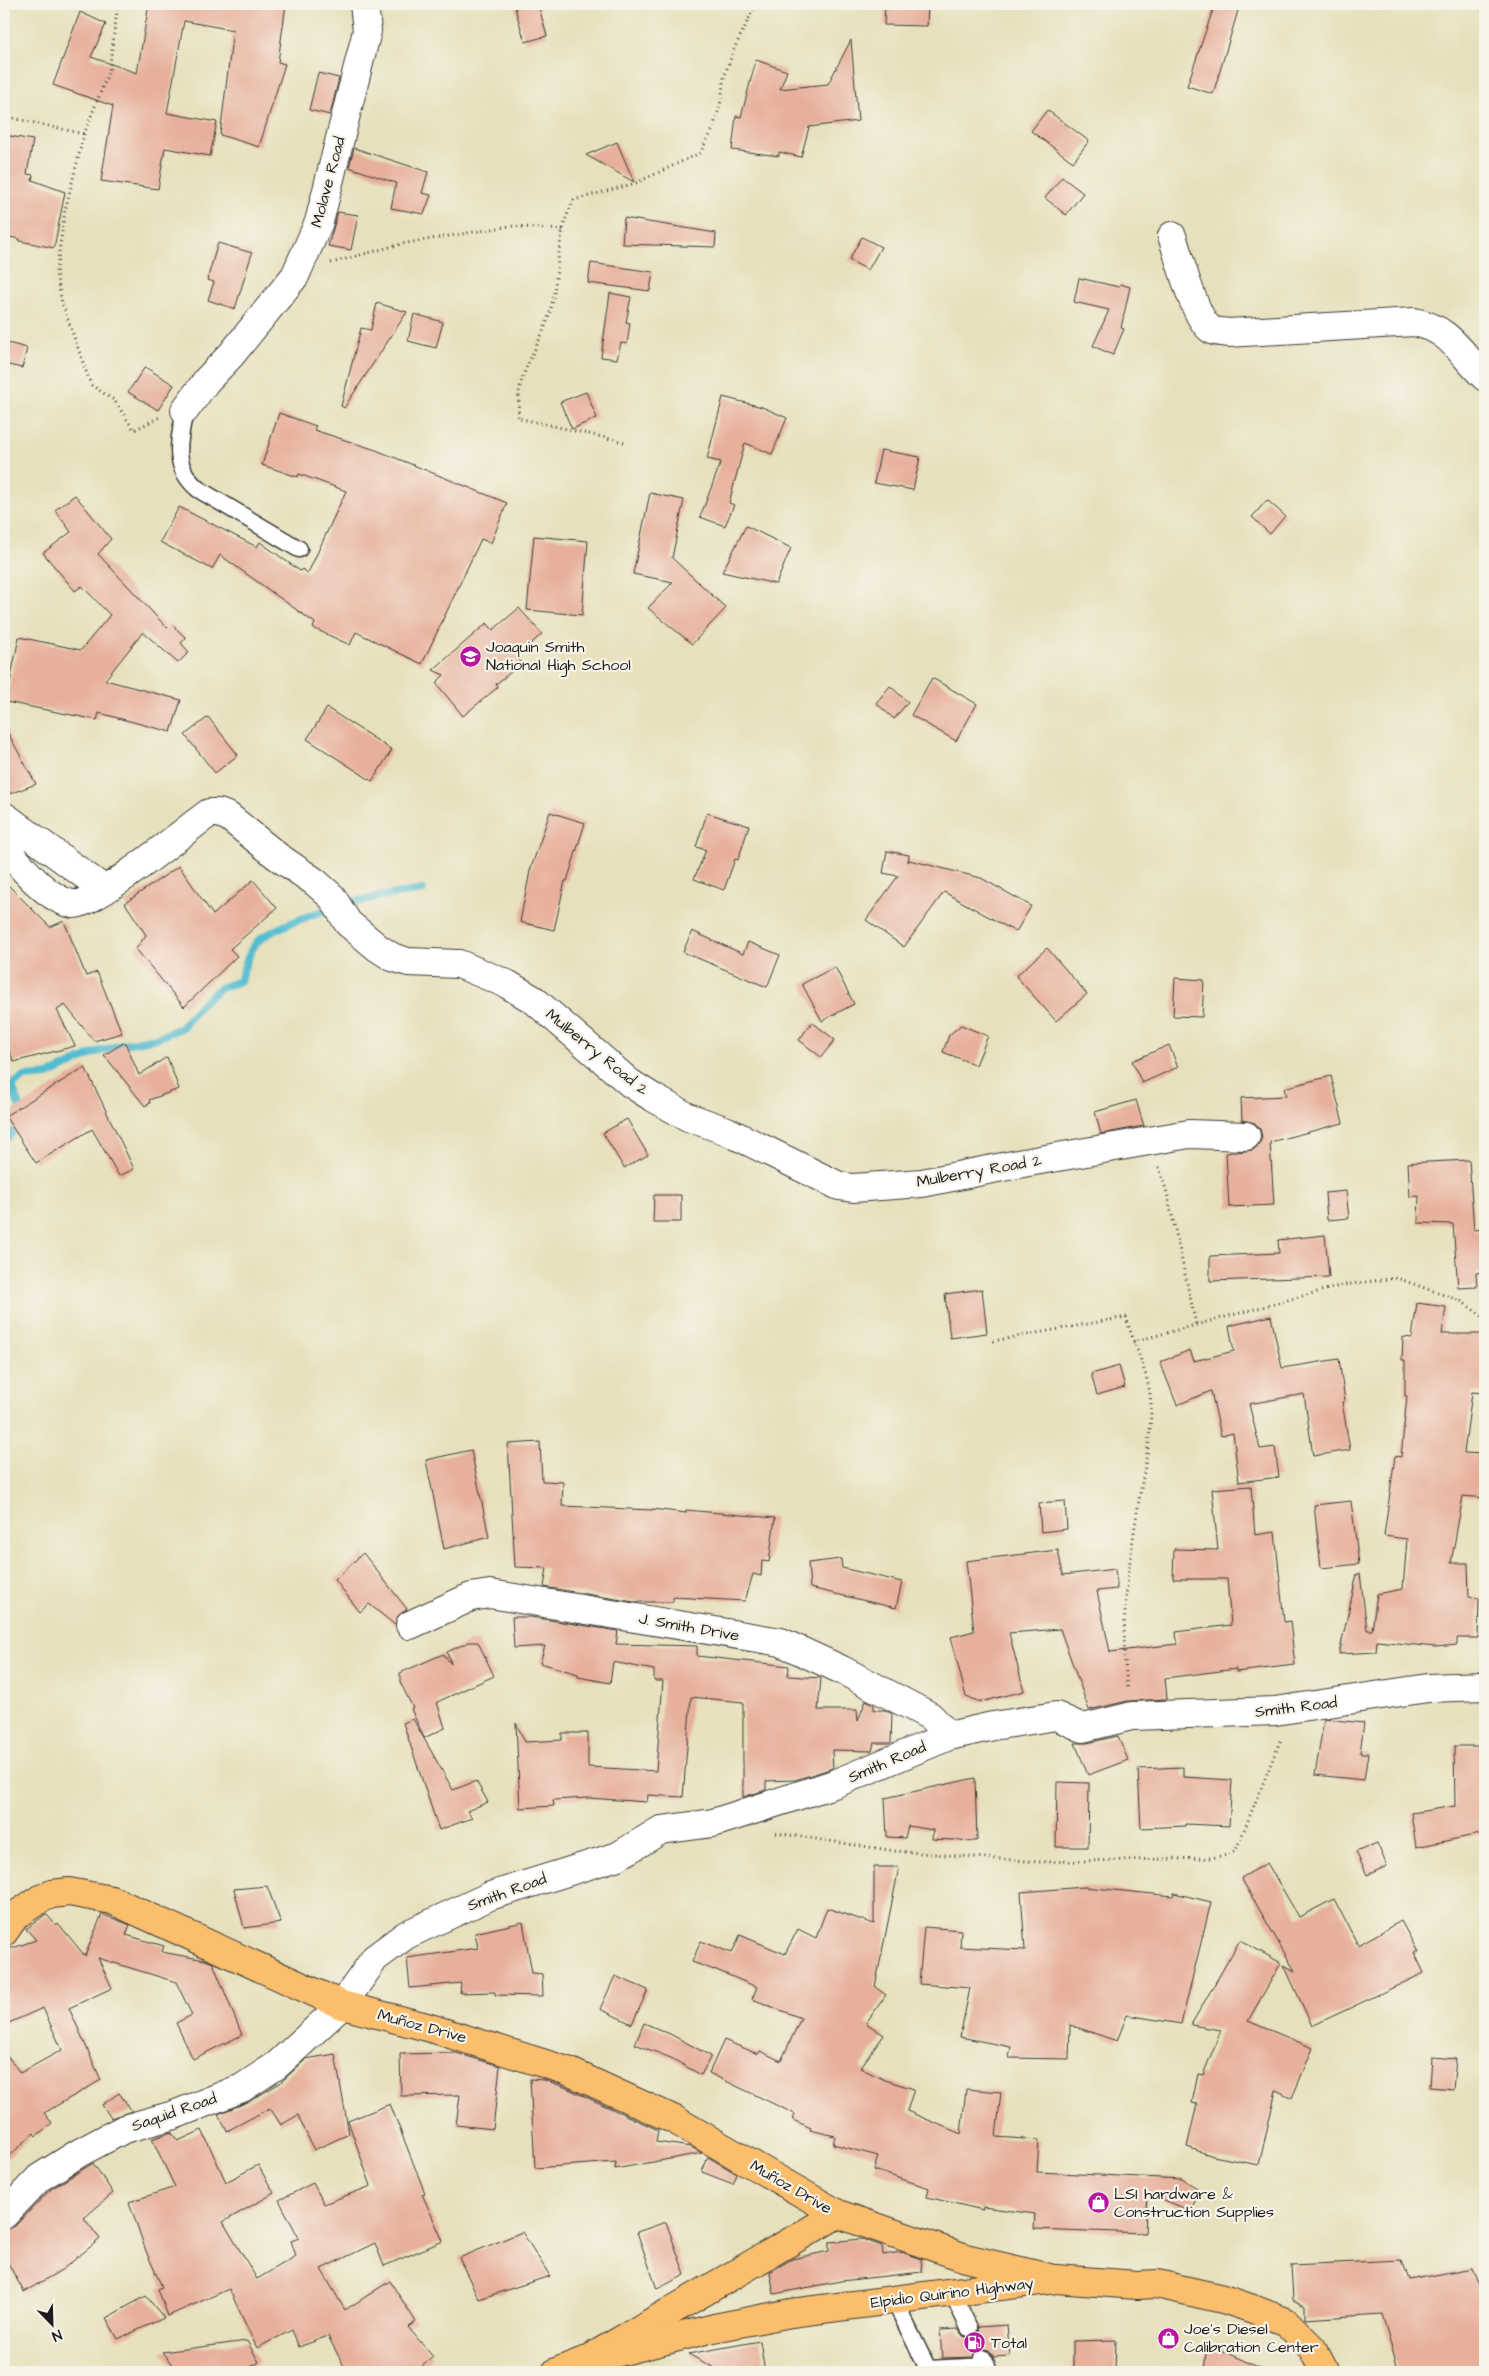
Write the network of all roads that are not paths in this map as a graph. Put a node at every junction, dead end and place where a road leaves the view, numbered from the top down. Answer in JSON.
{"nodes":[{"id":1,"x":364,"y":4,"type":"edge"},
{"id":2,"x":1172,"y":236,"type":"dead end"},
{"id":3,"x":1485,"y":377,"type":"edge"},
{"id":4,"x":185,"y":410,"type":"joint"},
{"id":5,"x":299,"y":549,"type":"dead end"},
{"id":6,"x":4,"y":816,"type":"edge"},
{"id":7,"x":4,"y":845,"type":"edge"},
{"id":8,"x":105,"y":890,"type":"junction"},
{"id":9,"x":1246,"y":1136,"type":"dead end"},
{"id":10,"x":410,"y":1625,"type":"dead end"},
{"id":11,"x":1485,"y":1686,"type":"edge"},
{"id":12,"x":949,"y":1736,"type":"junction"},
{"id":13,"x":4,"y":1932,"type":"edge"},
{"id":14,"x":342,"y":2005,"type":"junction"},
{"id":15,"x":838,"y":2214,"type":"junction"},
{"id":16,"x":4,"y":2215,"type":"edge"},
{"id":17,"x":1056,"y":2279,"type":"junction"},
{"id":18,"x":952,"y":2292,"type":"junction"},
{"id":19,"x":894,"y":2300,"type":"junction"},
{"id":20,"x":969,"y":2328,"type":"dead end"},
{"id":21,"x":983,"y":2358,"type":"dead end"},
{"id":22,"x":584,"y":2362,"type":"junction"},
{"id":23,"x":556,"y":2372,"type":"edge"},
{"id":24,"x":1325,"y":2372,"type":"edge"}],
"edges":[{"from":1,"to":4,"type":"street","name":"Molave Road"},
{"from":2,"to":3,"type":"street"},
{"from":4,"to":5,"type":"lane"},
{"from":6,"to":8,"type":"street"},
{"from":7,"to":8,"type":"street","name":"Mulberry Road 2"},
{"from":8,"to":9,"type":"street","name":"Mulberry Road 2"},
{"from":10,"to":12,"type":"street","name":"J. Smith Drive"},
{"from":11,"to":12,"type":"street","name":"Smith Road"},
{"from":12,"to":14,"type":"street","name":"Smith Road"},
{"from":13,"to":14,"type":"main road","name":"Muñoz Drive"},
{"from":14,"to":15,"type":"main road","name":"Muñoz Drive"},
{"from":14,"to":16,"type":"street","name":"Saquid Road"},
{"from":15,"to":17,"type":"main road","name":"Muñoz Drive"},
{"from":15,"to":22,"type":"main road","name":"Muñoz Drive"},
{"from":17,"to":18,"type":"main road","name":"Elpidio Quirino Highway"},
{"from":17,"to":24,"type":"main road","name":"Elpidio Quirino Highway"},
{"from":18,"to":19,"type":"main road","name":"Elpidio Quirino Highway"},
{"from":18,"to":20,"type":"lane"},
{"from":19,"to":21,"type":"lane"},
{"from":19,"to":22,"type":"main road","name":"Elpidio Quirino Highway"},
{"from":22,"to":23,"type":"main road","name":"Elpidio Quirino Highway"}]}
